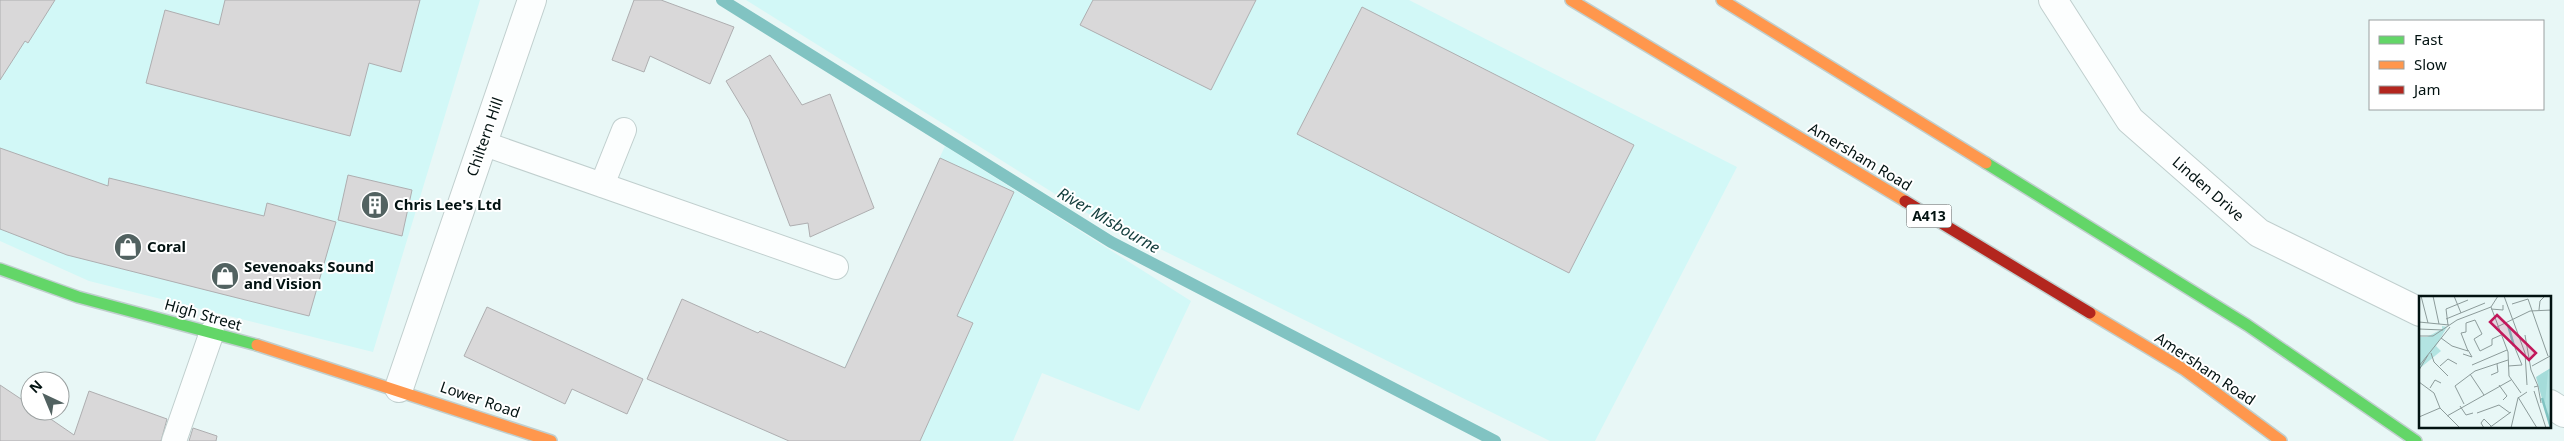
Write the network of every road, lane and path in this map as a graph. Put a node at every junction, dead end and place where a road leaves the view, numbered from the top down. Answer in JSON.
{"nodes":[{"id":1,"x":532,"y":0,"type":"edge"},
{"id":2,"x":1571,"y":0,"type":"edge"},
{"id":3,"x":1722,"y":0,"type":"edge"},
{"id":4,"x":2053,"y":0,"type":"edge"},
{"id":5,"x":624,"y":130,"type":"dead end"},
{"id":6,"x":482,"y":143,"type":"junction"},
{"id":7,"x":602,"y":185,"type":"junction"},
{"id":8,"x":836,"y":267,"type":"dead end"},
{"id":9,"x":0,"y":268,"type":"edge"},
{"id":10,"x":2419,"y":312,"type":"edge"},
{"id":11,"x":212,"y":332,"type":"junction"},
{"id":12,"x":399,"y":388,"type":"junction"},
{"id":13,"x":2552,"y":405,"type":"edge"},
{"id":14,"x":2564,"y":413,"type":"edge"},
{"id":15,"x":174,"y":441,"type":"edge"},
{"id":16,"x":551,"y":441,"type":"edge"},
{"id":17,"x":2281,"y":441,"type":"edge"},
{"id":18,"x":2416,"y":441,"type":"edge"}],
"edges":[{"from":1,"to":6,"type":"street","name":"Chiltern Hill"},
{"from":2,"to":17,"type":"main road","name":"Amersham Road","number":"A413"},
{"from":3,"to":18,"type":"main road"},
{"from":4,"to":10,"type":"street","name":"Linden Drive"},
{"from":5,"to":7,"type":"lane"},
{"from":6,"to":7,"type":"lane"},
{"from":6,"to":12,"type":"street","name":"Chiltern Hill"},
{"from":7,"to":8,"type":"lane"},
{"from":9,"to":11,"type":"main road","name":"High Street"},
{"from":11,"to":12,"type":"main road","name":"High Street"},
{"from":11,"to":15,"type":"lane"},
{"from":12,"to":16,"type":"main road","name":"Lower Road"},
{"from":13,"to":14,"type":"street"}]}
